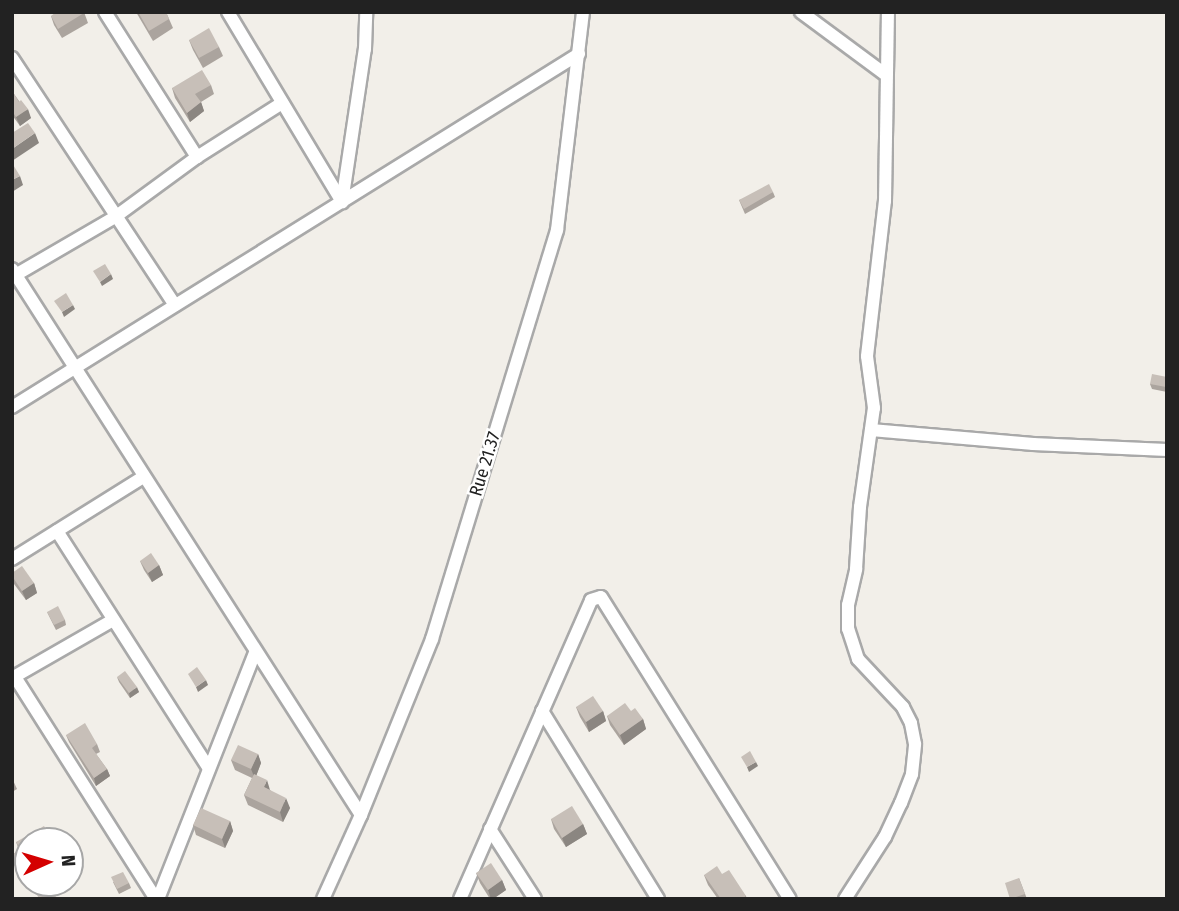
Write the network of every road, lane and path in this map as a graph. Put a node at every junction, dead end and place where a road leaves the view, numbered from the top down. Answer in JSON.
{"nodes":[{"id":1,"x":105,"y":12,"type":"edge"},
{"id":2,"x":228,"y":12,"type":"edge"},
{"id":3,"x":366,"y":12,"type":"edge"},
{"id":4,"x":583,"y":12,"type":"edge"},
{"id":5,"x":801,"y":12,"type":"edge"},
{"id":6,"x":888,"y":12,"type":"edge"},
{"id":7,"x":579,"y":54,"type":"junction"},
{"id":8,"x":12,"y":58,"type":"edge"},
{"id":9,"x":886,"y":75,"type":"junction"},
{"id":10,"x":282,"y":103,"type":"junction"},
{"id":11,"x":197,"y":157,"type":"junction"},
{"id":12,"x":342,"y":202,"type":"junction"},
{"id":13,"x":115,"y":217,"type":"junction"},
{"id":14,"x":13,"y":274,"type":"edge"},
{"id":15,"x":176,"y":305,"type":"junction"},
{"id":16,"x":75,"y":368,"type":"junction"},
{"id":17,"x":12,"y":407,"type":"edge"},
{"id":18,"x":871,"y":430,"type":"junction"},
{"id":19,"x":1167,"y":450,"type":"edge"},
{"id":20,"x":143,"y":477,"type":"junction"},
{"id":21,"x":57,"y":531,"type":"junction"},
{"id":22,"x":12,"y":559,"type":"edge"},
{"id":23,"x":113,"y":620,"type":"junction"},
{"id":24,"x":255,"y":653,"type":"junction"},
{"id":25,"x":14,"y":677,"type":"edge"},
{"id":26,"x":542,"y":711,"type":"junction"},
{"id":27,"x":209,"y":769,"type":"junction"},
{"id":28,"x":361,"y":815,"type":"junction"},
{"id":29,"x":490,"y":829,"type":"junction"},
{"id":30,"x":157,"y":899,"type":"edge"},
{"id":31,"x":323,"y":899,"type":"edge"},
{"id":32,"x":460,"y":899,"type":"edge"},
{"id":33,"x":535,"y":899,"type":"edge"},
{"id":34,"x":658,"y":899,"type":"edge"},
{"id":35,"x":790,"y":899,"type":"edge"},
{"id":36,"x":845,"y":899,"type":"edge"}],
"edges":[{"from":1,"to":11,"type":"street"},
{"from":2,"to":10,"type":"street"},
{"from":3,"to":12,"type":"street"},
{"from":4,"to":7,"type":"street","name":"Rue 21.37"},
{"from":5,"to":9,"type":"street"},
{"from":6,"to":9,"type":"street"},
{"from":7,"to":12,"type":"street"},
{"from":7,"to":28,"type":"street","name":"Rue 21.37"},
{"from":8,"to":13,"type":"street"},
{"from":9,"to":18,"type":"street"},
{"from":10,"to":11,"type":"street"},
{"from":10,"to":12,"type":"street"},
{"from":11,"to":13,"type":"street"},
{"from":12,"to":15,"type":"street"},
{"from":13,"to":14,"type":"street"},
{"from":13,"to":15,"type":"street"},
{"from":14,"to":16,"type":"street"},
{"from":15,"to":16,"type":"street"},
{"from":16,"to":17,"type":"street"},
{"from":16,"to":20,"type":"street"},
{"from":18,"to":19,"type":"street"},
{"from":18,"to":36,"type":"street"},
{"from":20,"to":21,"type":"street"},
{"from":20,"to":24,"type":"street"},
{"from":21,"to":22,"type":"street"},
{"from":21,"to":23,"type":"street"},
{"from":23,"to":25,"type":"street"},
{"from":23,"to":27,"type":"street"},
{"from":24,"to":27,"type":"street"},
{"from":24,"to":28,"type":"street"},
{"from":25,"to":30,"type":"street"},
{"from":26,"to":29,"type":"street"},
{"from":26,"to":34,"type":"street"},
{"from":26,"to":35,"type":"street"},
{"from":27,"to":30,"type":"street"},
{"from":28,"to":31,"type":"street","name":"Rue 21.37"},
{"from":29,"to":32,"type":"street"},
{"from":29,"to":33,"type":"street"}]}
